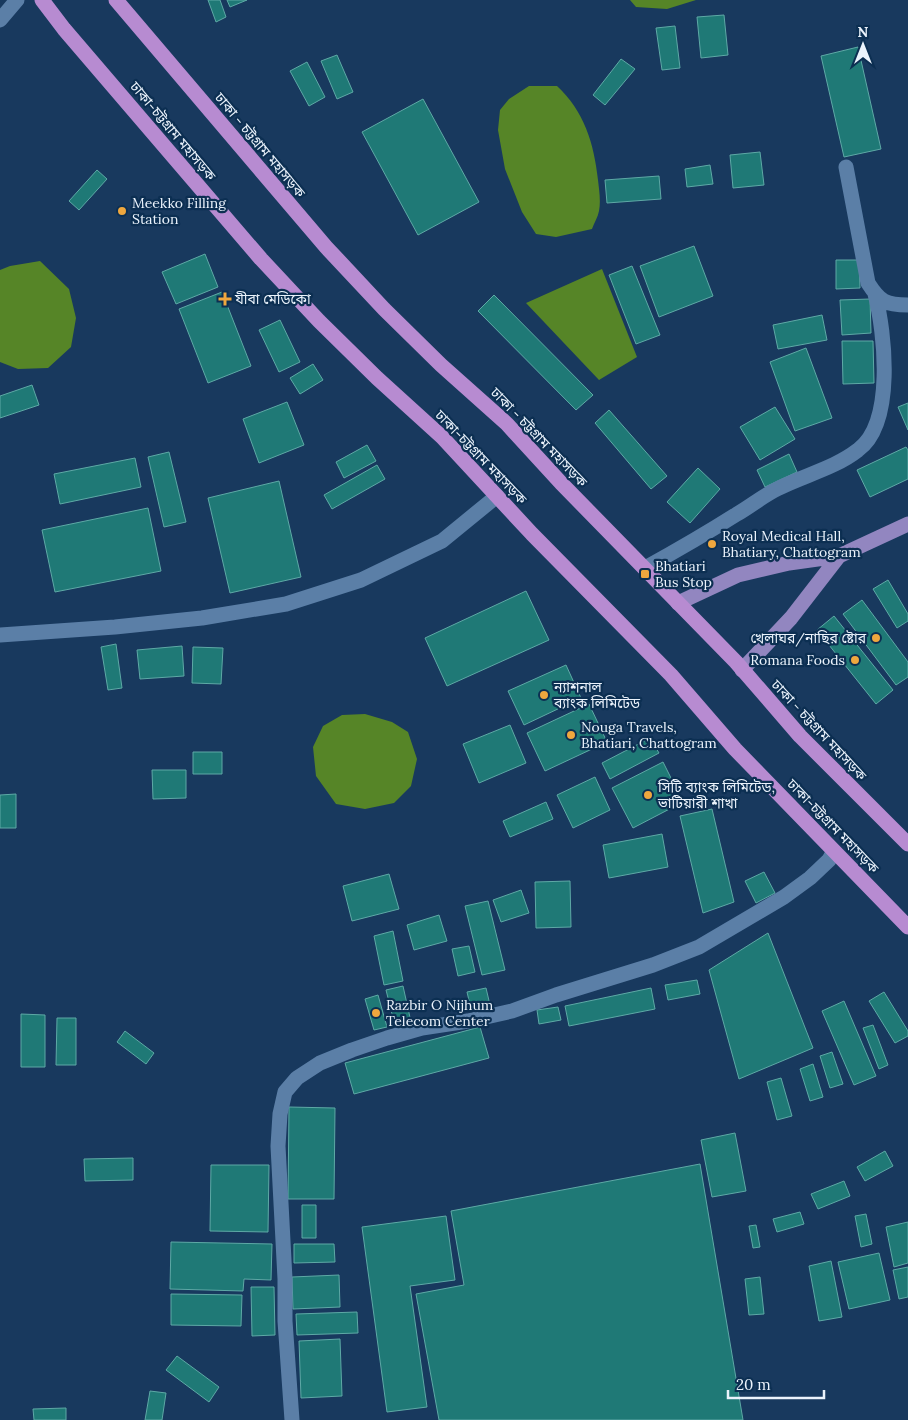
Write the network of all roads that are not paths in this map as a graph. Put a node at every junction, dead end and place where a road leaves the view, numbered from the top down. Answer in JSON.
{"nodes":[{"id":1,"x":17,"y":0,"type":"edge"},
{"id":2,"x":42,"y":0,"type":"edge"},
{"id":3,"x":116,"y":0,"type":"edge"},
{"id":4,"x":0,"y":20,"type":"edge"},
{"id":5,"x":846,"y":167,"type":"dead end"},
{"id":6,"x":875,"y":294,"type":"junction"},
{"id":7,"x":908,"y":304,"type":"edge"},
{"id":8,"x":497,"y":496,"type":"junction"},
{"id":9,"x":908,"y":524,"type":"edge"},
{"id":10,"x":839,"y":556,"type":"junction"},
{"id":11,"x":645,"y":568,"type":"junction"},
{"id":12,"x":678,"y":603,"type":"junction"},
{"id":13,"x":0,"y":635,"type":"edge"},
{"id":14,"x":742,"y":670,"type":"junction"},
{"id":15,"x":908,"y":844,"type":"edge"},
{"id":16,"x":834,"y":851,"type":"junction"},
{"id":17,"x":908,"y":927,"type":"edge"},
{"id":18,"x":292,"y":1420,"type":"edge"}],
"edges":[{"from":1,"to":4,"type":"street"},
{"from":2,"to":8,"type":"highway","name":"ঢাকা-চট্টগ্রাম মহাসড়ক"},
{"from":3,"to":11,"type":"highway","name":"ঢাকা - চট্টগ্রাম মহাসড়ক"},
{"from":5,"to":6,"type":"street"},
{"from":6,"to":7,"type":"street"},
{"from":6,"to":11,"type":"street"},
{"from":8,"to":13,"type":"street"},
{"from":8,"to":16,"type":"highway","name":"ঢাকা-চট্টগ্রাম মহাসড়ক"},
{"from":9,"to":10,"type":"main road"},
{"from":10,"to":12,"type":"main road"},
{"from":10,"to":14,"type":"main road"},
{"from":11,"to":12,"type":"highway","name":"ঢাকা - চট্টগ্রাম মহাসড়ক"},
{"from":12,"to":14,"type":"highway","name":"ঢাকা - চট্টগ্রাম মহাসড়ক"},
{"from":14,"to":15,"type":"highway","name":"ঢাকা - চট্টগ্রাম মহাসড়ক"},
{"from":16,"to":17,"type":"highway","name":"ঢাকা-চট্টগ্রাম মহাসড়ক"},
{"from":16,"to":18,"type":"street"}]}
